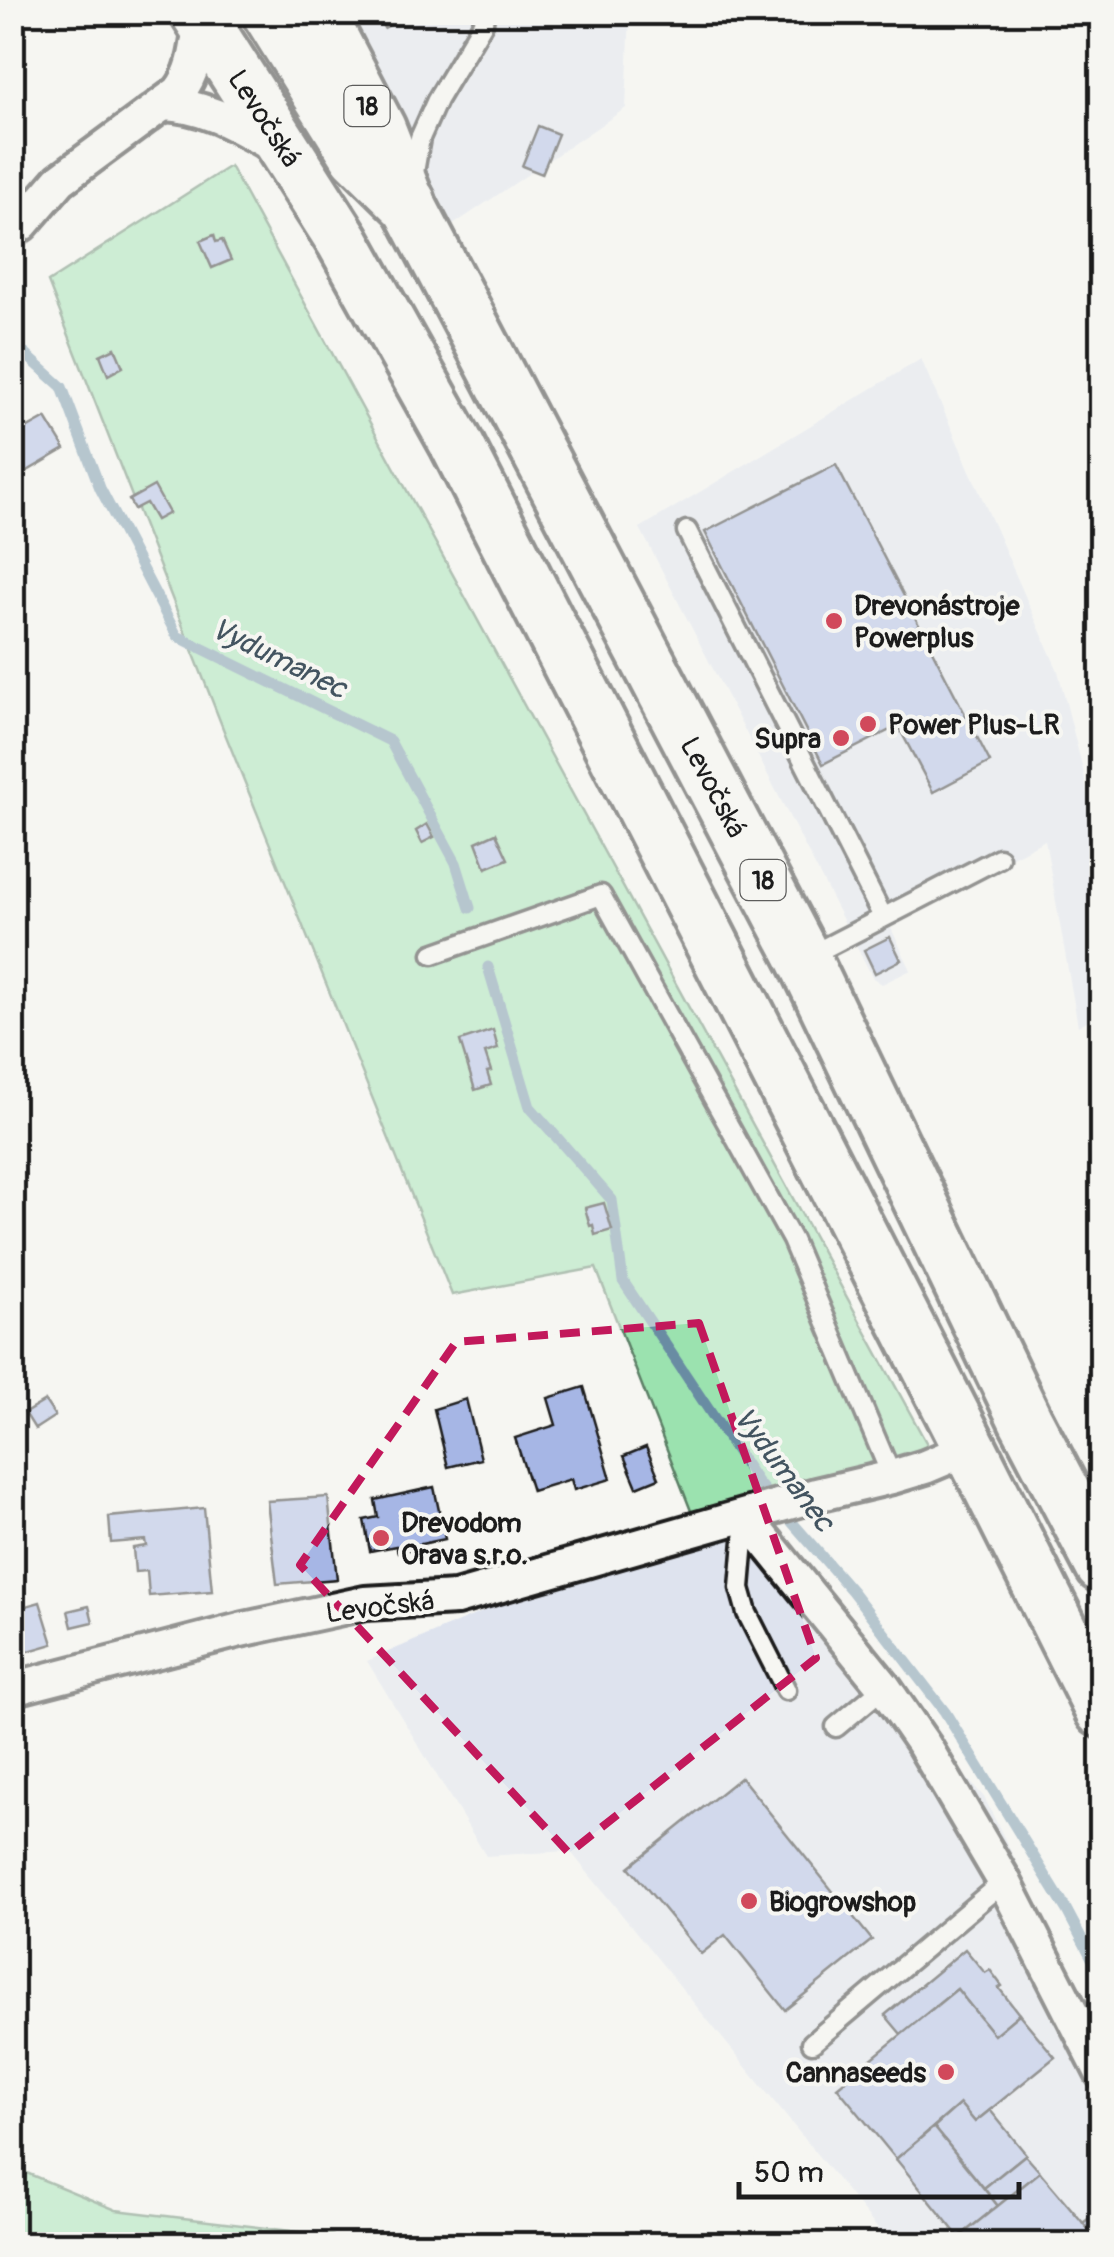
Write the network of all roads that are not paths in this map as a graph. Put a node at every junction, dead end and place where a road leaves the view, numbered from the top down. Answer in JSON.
{"nodes":[{"id":1,"x":270,"y":12,"type":"edge"},
{"id":2,"x":318,"y":12,"type":"edge"},
{"id":3,"x":484,"y":12,"type":"edge"},
{"id":4,"x":199,"y":16,"type":"edge"},
{"id":5,"x":163,"y":104,"type":"junction"},
{"id":6,"x":286,"y":152,"type":"junction"},
{"id":7,"x":408,"y":203,"type":"junction"},
{"id":8,"x":18,"y":226,"type":"edge"},
{"id":9,"x":686,"y":531,"type":"dead end"},
{"id":10,"x":999,"y":858,"type":"dead end"},
{"id":11,"x":883,"y":916,"type":"junction"},
{"id":12,"x":433,"y":954,"type":"dead end"},
{"id":13,"x":804,"y":959,"type":"junction"},
{"id":14,"x":970,"y":1448,"type":"junction"},
{"id":15,"x":892,"y":1477,"type":"junction"},
{"id":16,"x":752,"y":1514,"type":"junction"},
{"id":17,"x":1102,"y":1566,"type":"edge"},
{"id":18,"x":884,"y":1688,"type":"junction"},
{"id":19,"x":12,"y":1689,"type":"edge"},
{"id":20,"x":786,"y":1690,"type":"dead end"},
{"id":21,"x":1102,"y":1711,"type":"edge"},
{"id":22,"x":836,"y":1727,"type":"dead end"},
{"id":23,"x":1004,"y":1881,"type":"junction"},
{"id":24,"x":812,"y":2043,"type":"dead end"},
{"id":25,"x":1102,"y":2073,"type":"edge"}],
"edges":[{"from":1,"to":7,"type":"highway"},
{"from":2,"to":7,"type":"main road","name":"Levočská","number":"18"},
{"from":3,"to":7,"type":"lane"},
{"from":4,"to":5,"type":"street"},
{"from":4,"to":6,"type":"main road","name":"Levočská"},
{"from":5,"to":6,"type":"street"},
{"from":5,"to":8,"type":"street"},
{"from":6,"to":14,"type":"main road","name":"Levočská"},
{"from":7,"to":13,"type":"main road","name":"Levočská","number":"18"},
{"from":9,"to":11,"type":"lane"},
{"from":10,"to":11,"type":"lane"},
{"from":11,"to":13,"type":"lane"},
{"from":12,"to":15,"type":"lane"},
{"from":13,"to":17,"type":"main road","name":"Levočská","number":"18"},
{"from":14,"to":15,"type":"street","name":"Levočská"},
{"from":14,"to":21,"type":"main road","name":"Levočská"},
{"from":15,"to":16,"type":"street","name":"Levočská"},
{"from":16,"to":18,"type":"street"},
{"from":16,"to":19,"type":"street","name":"Levočská"},
{"from":16,"to":20,"type":"lane"},
{"from":18,"to":22,"type":"lane"},
{"from":18,"to":23,"type":"street"},
{"from":23,"to":24,"type":"lane"},
{"from":23,"to":25,"type":"street"}]}
